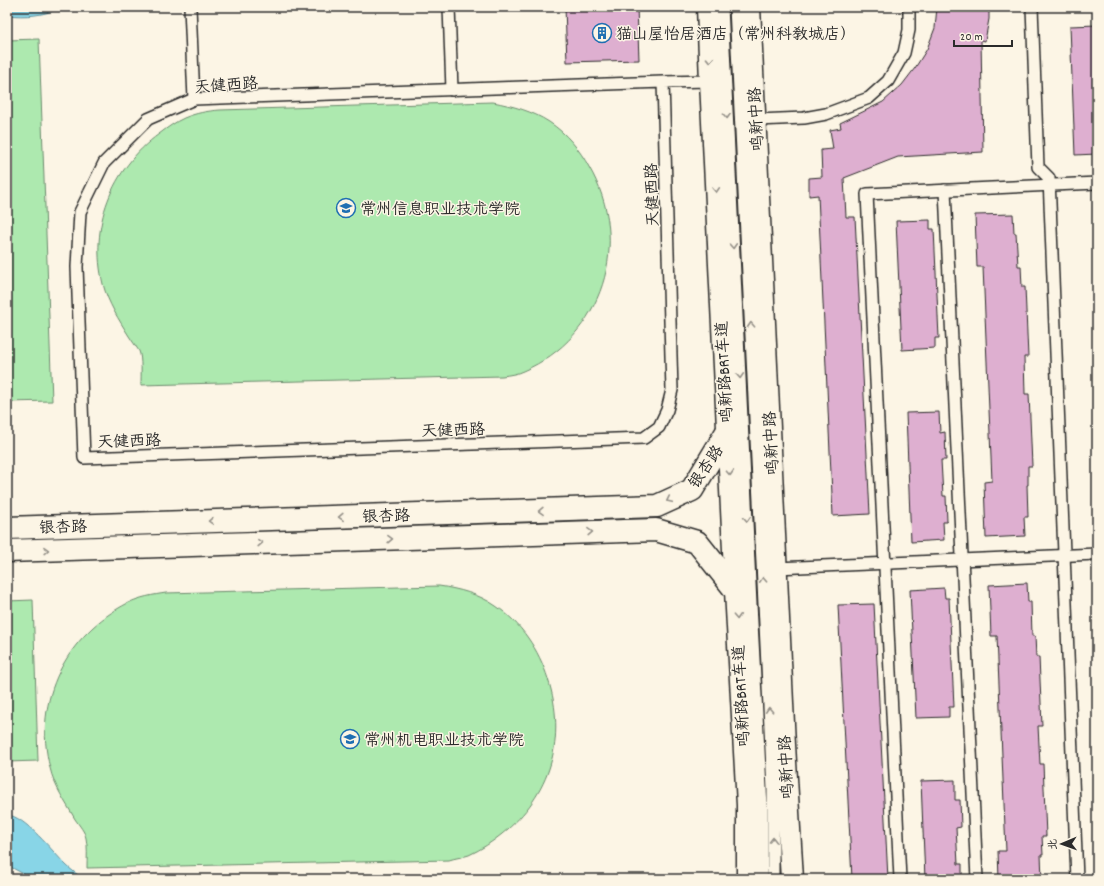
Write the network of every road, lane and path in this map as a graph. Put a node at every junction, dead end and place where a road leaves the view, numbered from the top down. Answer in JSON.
{"nodes":[{"id":1,"x":190,"y":7,"type":"edge"},
{"id":2,"x":449,"y":7,"type":"edge"},
{"id":3,"x":708,"y":7,"type":"edge"},
{"id":4,"x":722,"y":7,"type":"edge"},
{"id":5,"x":735,"y":7,"type":"edge"},
{"id":6,"x":749,"y":7,"type":"edge"},
{"id":7,"x":909,"y":7,"type":"edge"},
{"id":8,"x":919,"y":7,"type":"edge"},
{"id":9,"x":1032,"y":7,"type":"edge"},
{"id":10,"x":711,"y":81,"type":"junction"},
{"id":11,"x":663,"y":82,"type":"junction"},
{"id":12,"x":452,"y":90,"type":"junction"},
{"id":13,"x":194,"y":100,"type":"junction"},
{"id":14,"x":755,"y":120,"type":"junction"},
{"id":15,"x":1097,"y":183,"type":"edge"},
{"id":16,"x":1049,"y":185,"type":"junction"},
{"id":17,"x":945,"y":190,"type":"junction"},
{"id":18,"x":728,"y":430,"type":"junction"},
{"id":19,"x":7,"y":528,"type":"edge"},
{"id":20,"x":7,"y":551,"type":"edge"},
{"id":21,"x":1097,"y":554,"type":"edge"},
{"id":22,"x":1065,"y":556,"type":"junction"},
{"id":23,"x":962,"y":560,"type":"junction"},
{"id":24,"x":884,"y":563,"type":"junction"},
{"id":25,"x":776,"y":568,"type":"junction"},
{"id":26,"x":736,"y":591,"type":"junction"},
{"id":27,"x":784,"y":745,"type":"junction"},
{"id":28,"x":773,"y":789,"type":"junction"},
{"id":29,"x":748,"y":879,"type":"edge"},
{"id":30,"x":762,"y":879,"type":"edge"},
{"id":31,"x":772,"y":879,"type":"edge"},
{"id":32,"x":792,"y":879,"type":"edge"},
{"id":33,"x":900,"y":879,"type":"edge"},
{"id":34,"x":977,"y":879,"type":"edge"},
{"id":35,"x":1077,"y":879,"type":"edge"}],
"edges":[{"from":1,"to":13,"type":"lane"},
{"from":2,"to":12,"type":"lane"},
{"from":3,"to":10,"type":"main road","one_way":true},
{"from":4,"to":30,"type":"lane","name":"鸣新路BRT车道","one_way":true},
{"from":28,"to":5,"type":"lane","name":"鸣新路BRT车道","one_way":true},
{"from":6,"to":14,"type":"main road","name":"鸣新中路"},
{"from":7,"to":8,"type":"lane"},
{"from":7,"to":14,"type":"lane"},
{"from":9,"to":16,"type":"lane"},
{"from":10,"to":11,"type":"lane","name":"天健西路"},
{"from":10,"to":18,"type":"main road","one_way":true},
{"from":11,"to":12,"type":"lane","name":"天健西路"},
{"from":11,"to":13,"type":"lane","name":"天健西路"},
{"from":12,"to":13,"type":"lane","name":"天健西路"},
{"from":14,"to":25,"type":"main road","name":"鸣新中路"},
{"from":15,"to":16,"type":"lane"},
{"from":16,"to":17,"type":"lane"},
{"from":16,"to":22,"type":"lane"},
{"from":17,"to":23,"type":"lane"},
{"from":17,"to":24,"type":"lane"},
{"from":18,"to":19,"type":"main road","name":"银杏路","one_way":true},
{"from":18,"to":26,"type":"main road","one_way":true},
{"from":20,"to":26,"type":"main road","name":"银杏路","one_way":true},
{"from":21,"to":22,"type":"lane"},
{"from":22,"to":23,"type":"lane"},
{"from":22,"to":35,"type":"lane"},
{"from":23,"to":24,"type":"lane"},
{"from":23,"to":34,"type":"lane"},
{"from":24,"to":25,"type":"lane"},
{"from":24,"to":33,"type":"lane"},
{"from":25,"to":27,"type":"main road","name":"鸣新中路"},
{"from":26,"to":29,"type":"main road","one_way":true},
{"from":27,"to":28,"type":"lane"},
{"from":27,"to":32,"type":"main road","name":"鸣新中路"},
{"from":31,"to":28,"type":"lane","name":"鸣新路BRT车道","one_way":true}]}
